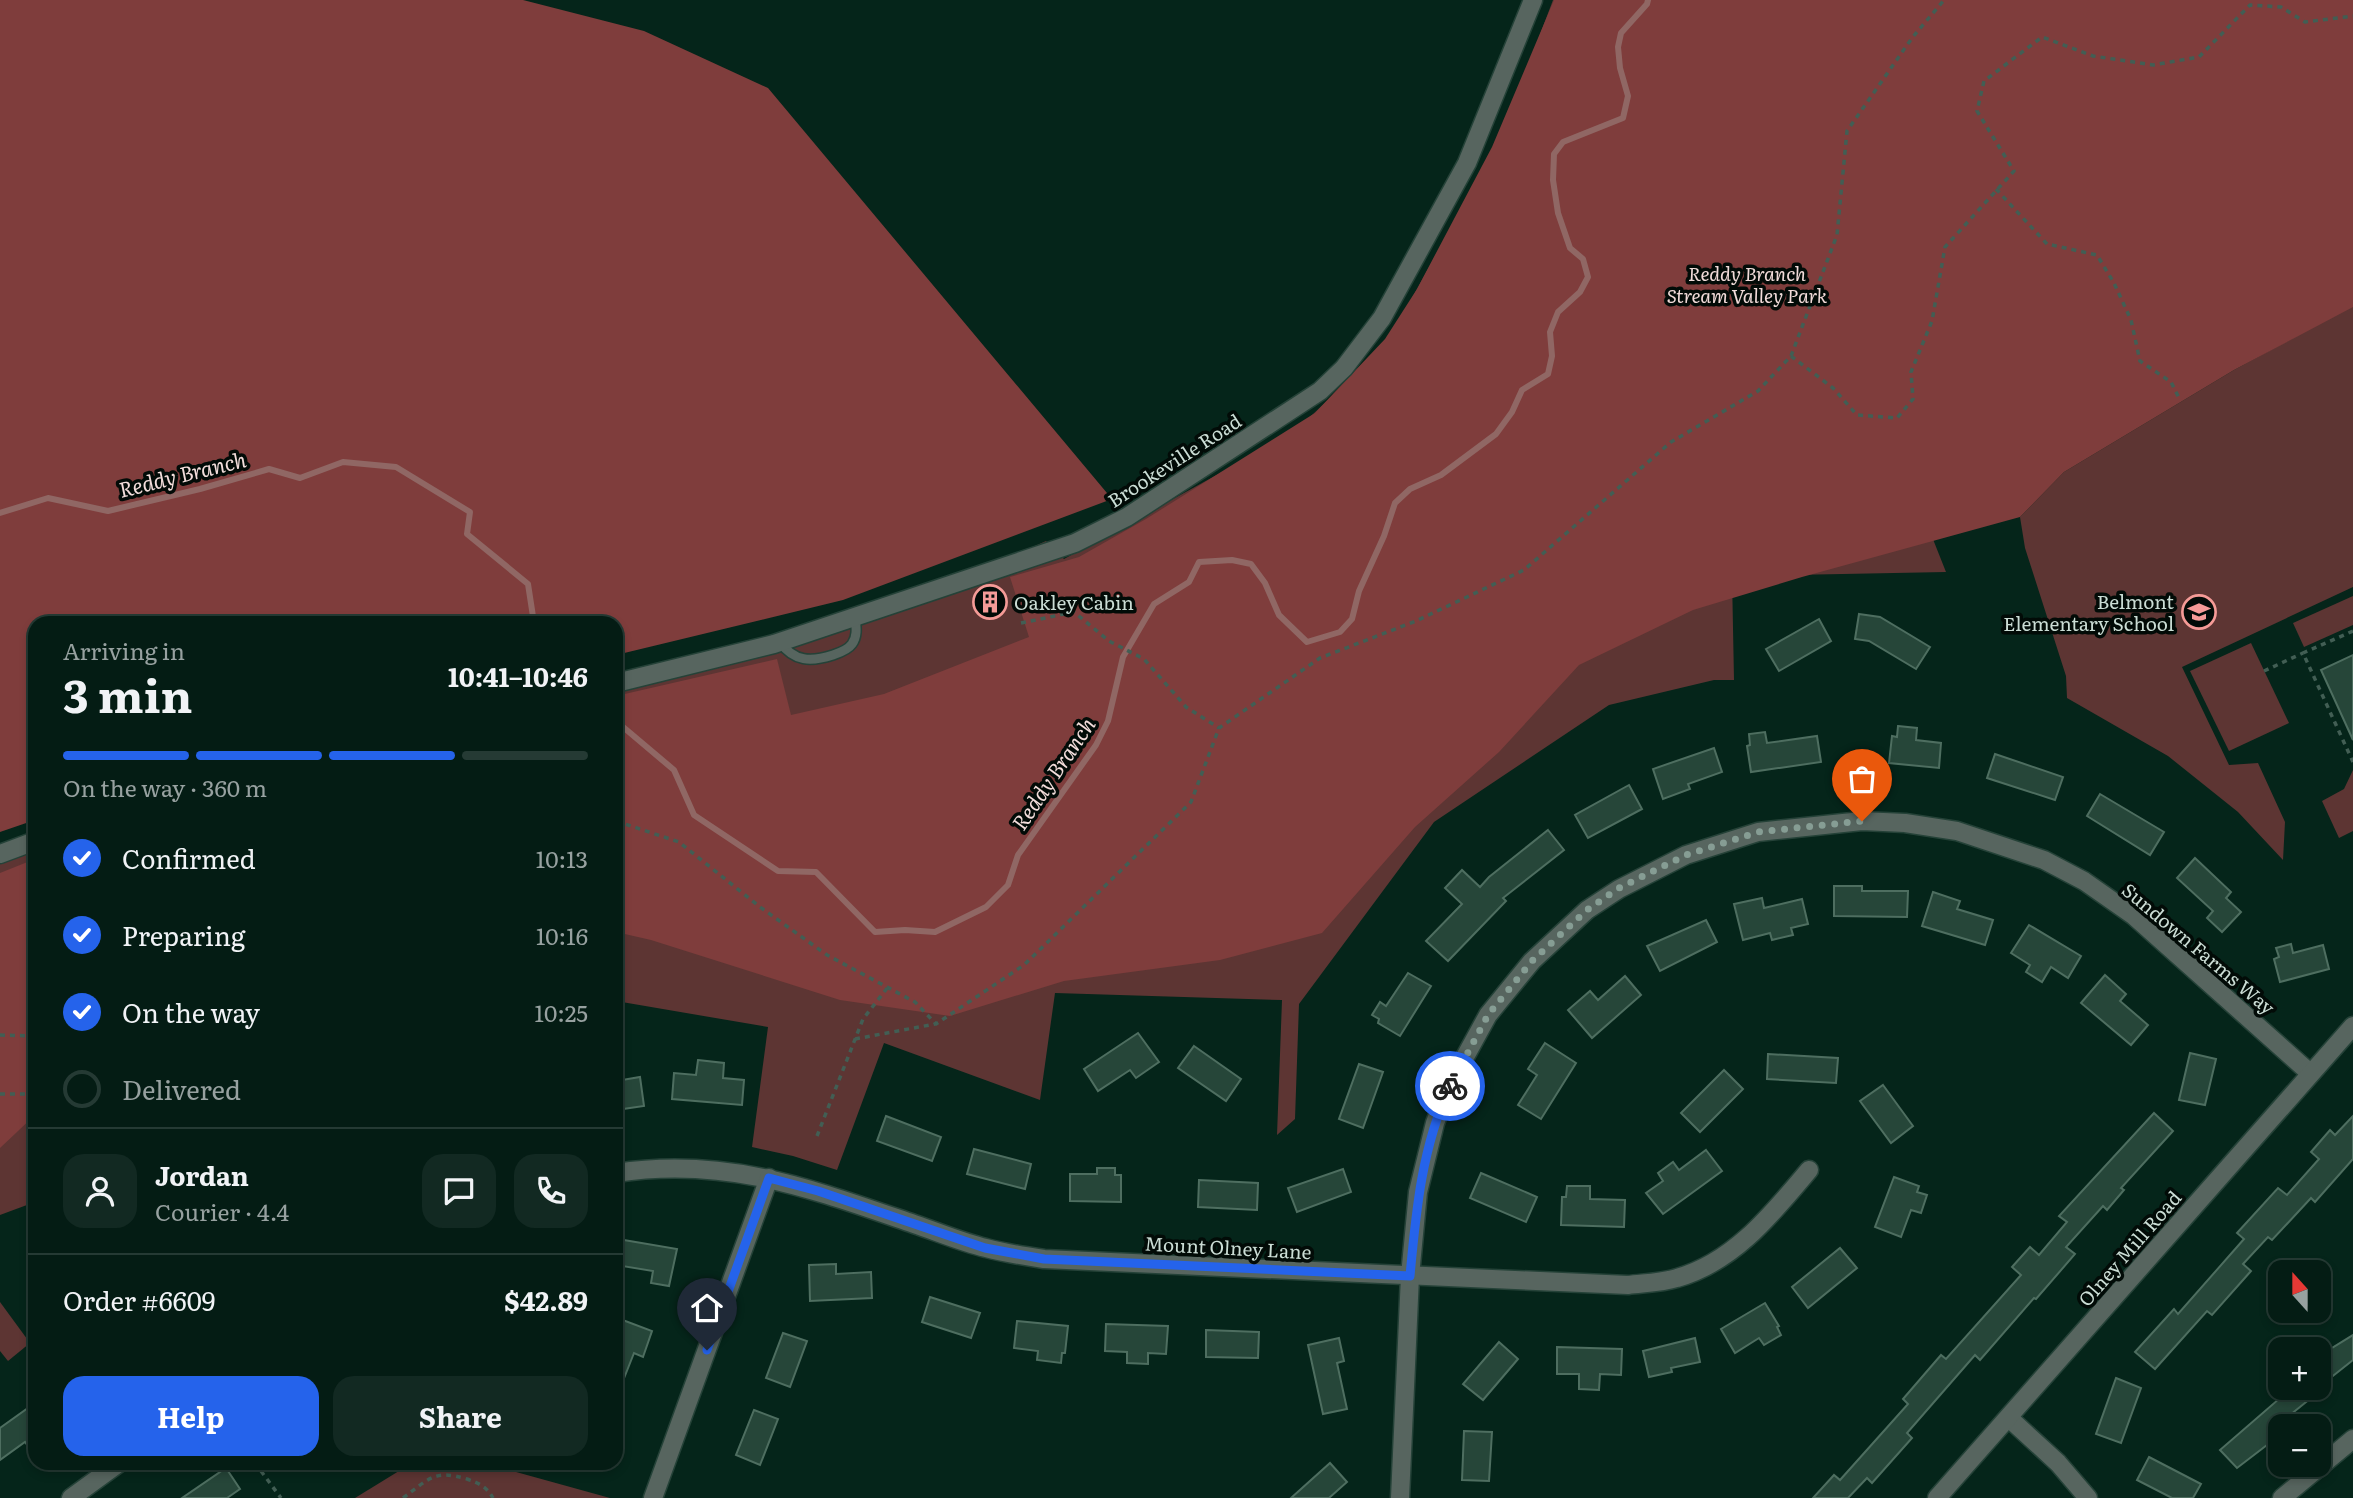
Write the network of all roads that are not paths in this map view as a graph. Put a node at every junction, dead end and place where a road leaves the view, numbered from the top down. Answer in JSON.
{"nodes":[{"id":1,"x":1533,"y":0,"type":"edge"},
{"id":2,"x":855,"y":617,"type":"junction"},
{"id":3,"x":780,"y":642,"type":"junction"},
{"id":4,"x":623,"y":681,"type":"edge"},
{"id":5,"x":28,"y":843,"type":"edge"},
{"id":6,"x":0,"y":853,"type":"edge"},
{"id":7,"x":2353,"y":1026,"type":"edge"},
{"id":8,"x":2311,"y":1073,"type":"junction"},
{"id":9,"x":1808,"y":1170,"type":"dead end"},
{"id":10,"x":623,"y":1172,"type":"edge"},
{"id":11,"x":769,"y":1178,"type":"junction"},
{"id":12,"x":1410,"y":1276,"type":"junction"},
{"id":13,"x":2009,"y":1418,"type":"junction"},
{"id":14,"x":2353,"y":1439,"type":"edge"},
{"id":15,"x":109,"y":1470,"type":"edge"},
{"id":16,"x":71,"y":1498,"type":"edge"},
{"id":17,"x":653,"y":1498,"type":"edge"},
{"id":18,"x":1400,"y":1498,"type":"edge"},
{"id":19,"x":1937,"y":1498,"type":"edge"},
{"id":20,"x":2088,"y":1498,"type":"edge"},
{"id":21,"x":2282,"y":1498,"type":"edge"}],
"edges":[{"from":1,"to":2,"type":"street","name":"Brookeville Road"},
{"from":2,"to":3,"type":"street","name":"Brookeville Road"},
{"from":2,"to":3,"type":"lane"},
{"from":3,"to":4,"type":"street","name":"Brookeville Road"},
{"from":5,"to":6,"type":"street"},
{"from":7,"to":8,"type":"street","name":"Olney Mill Road"},
{"from":8,"to":12,"type":"street","name":"Sundown Farms Way"},
{"from":8,"to":13,"type":"street","name":"Olney Mill Road"},
{"from":9,"to":12,"type":"street","name":"Mount Olney Lane"},
{"from":10,"to":11,"type":"street","name":"Mount Olney Lane"},
{"from":11,"to":12,"type":"street","name":"Mount Olney Lane"},
{"from":11,"to":17,"type":"street"},
{"from":12,"to":18,"type":"street","name":"Sundown Farms Way"},
{"from":13,"to":19,"type":"street","name":"Olney Mill Road"},
{"from":13,"to":20,"type":"street"},
{"from":14,"to":21,"type":"street"},
{"from":15,"to":16,"type":"street"}]}
